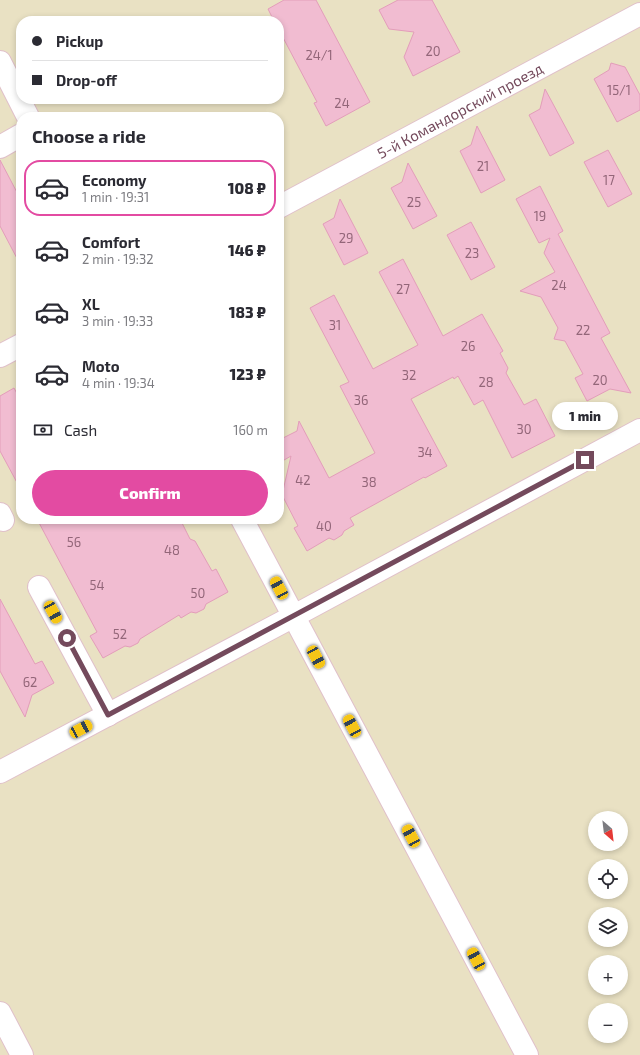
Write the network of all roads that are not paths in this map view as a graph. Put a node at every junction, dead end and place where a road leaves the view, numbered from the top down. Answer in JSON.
{"nodes":[{"id":1,"x":640,"y":14,"type":"edge"},
{"id":2,"x":0,"y":62,"type":"edge"},
{"id":3,"x":16,"y":93,"type":"edge"},
{"id":4,"x":16,"y":138,"type":"edge"},
{"id":5,"x":0,"y":146,"type":"edge"},
{"id":6,"x":284,"y":204,"type":"edge"},
{"id":7,"x":16,"y":348,"type":"edge"},
{"id":8,"x":0,"y":356,"type":"edge"},
{"id":9,"x":640,"y":430,"type":"edge"},
{"id":10,"x":245,"y":524,"type":"edge"},
{"id":11,"x":39,"y":587,"type":"dead end"},
{"id":12,"x":294,"y":616,"type":"junction"},
{"id":13,"x":108,"y":715,"type":"junction"},
{"id":14,"x":0,"y":772,"type":"edge"},
{"id":15,"x":0,"y":1014,"type":"edge"},
{"id":16,"x":22,"y":1055,"type":"edge"},
{"id":17,"x":527,"y":1055,"type":"edge"}],
"edges":[{"from":1,"to":6,"type":"street","name":"5-й Командорский проезд"},
{"from":2,"to":3,"type":"street"},
{"from":4,"to":5,"type":"street"},
{"from":7,"to":8,"type":"street"},
{"from":9,"to":12,"type":"street"},
{"from":10,"to":12,"type":"street"},
{"from":11,"to":13,"type":"street"},
{"from":12,"to":13,"type":"street"},
{"from":12,"to":17,"type":"street"},
{"from":13,"to":14,"type":"street"},
{"from":15,"to":16,"type":"street"}]}
